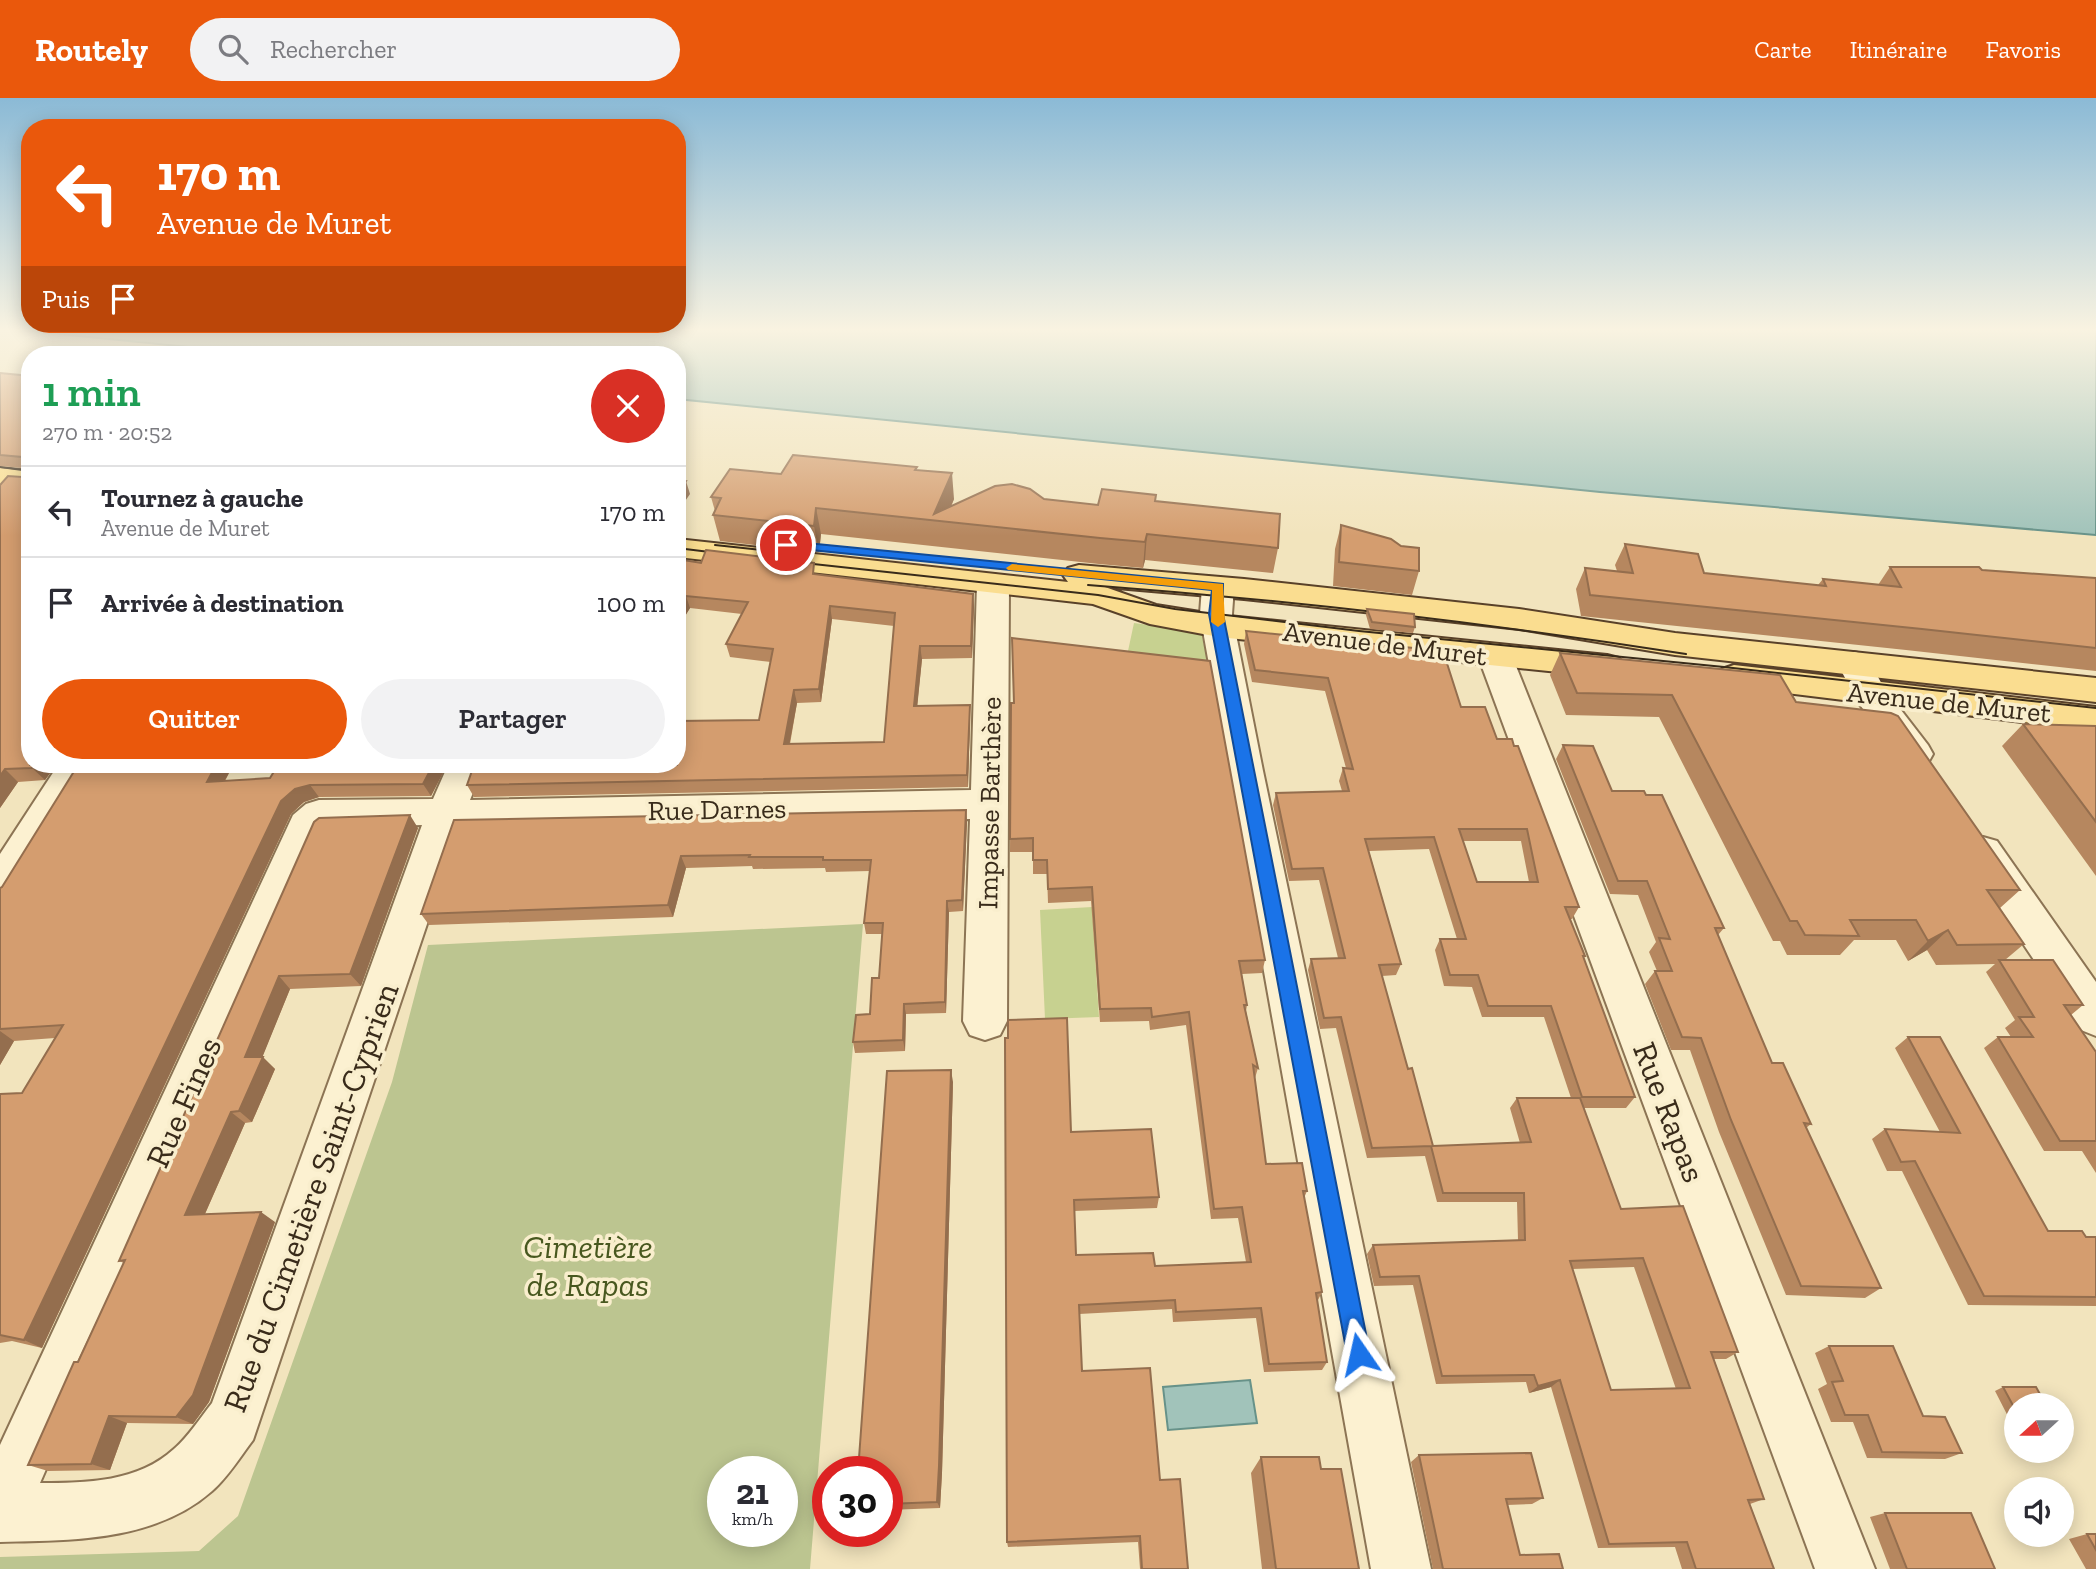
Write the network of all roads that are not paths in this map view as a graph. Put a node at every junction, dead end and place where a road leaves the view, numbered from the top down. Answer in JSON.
{"nodes":[{"id":1,"x":686,"y":535,"type":"edge"},
{"id":2,"x":686,"y":549,"type":"edge"},
{"id":3,"x":993,"y":584,"type":"junction"},
{"id":4,"x":1219,"y":606,"type":"junction"},
{"id":5,"x":1495,"y":656,"type":"junction"},
{"id":6,"x":1862,"y":678,"type":"junction"},
{"id":7,"x":2096,"y":690,"type":"edge"},
{"id":8,"x":2096,"y":719,"type":"edge"},
{"id":9,"x":72,"y":773,"type":"edge"},
{"id":10,"x":463,"y":773,"type":"edge"},
{"id":11,"x":1936,"y":784,"type":"edge"},
{"id":12,"x":989,"y":804,"type":"junction"},
{"id":13,"x":445,"y":815,"type":"junction"},
{"id":14,"x":1959,"y":818,"type":"edge"},
{"id":15,"x":0,"y":887,"type":"edge"},
{"id":16,"x":2096,"y":1017,"type":"edge"},
{"id":17,"x":985,"y":1021,"type":"dead end"},
{"id":18,"x":0,"y":1511,"type":"edge"},
{"id":19,"x":1401,"y":1569,"type":"edge"},
{"id":20,"x":1845,"y":1569,"type":"edge"}],
"edges":[{"from":1,"to":4,"type":"main road","name":"Avenue de Muret"},
{"from":2,"to":3,"type":"main road","name":"Avenue de Muret"},
{"from":3,"to":4,"type":"main road","name":"Avenue de Muret"},
{"from":3,"to":12,"type":"street","name":"Impasse Barthère"},
{"from":4,"to":5,"type":"main road","name":"Avenue de Muret"},
{"from":4,"to":6,"type":"main road","name":"Avenue de Muret"},
{"from":4,"to":19,"type":"street"},
{"from":5,"to":6,"type":"main road","name":"Avenue de Muret"},
{"from":5,"to":20,"type":"street","name":"Rue Rapas"},
{"from":6,"to":7,"type":"main road","name":"Avenue de Muret"},
{"from":6,"to":8,"type":"main road","name":"Avenue de Muret"},
{"from":6,"to":11,"type":"street"},
{"from":9,"to":15,"type":"street"},
{"from":10,"to":13,"type":"street","name":"Rue du Cimetière Saint-Cyprien"},
{"from":12,"to":13,"type":"street","name":"Rue Darnes"},
{"from":12,"to":17,"type":"street","name":"Impasse Barthère"},
{"from":13,"to":18,"type":"street","name":"Rue Fines"},
{"from":13,"to":18,"type":"street","name":"Rue du Cimetière Saint-Cyprien"},
{"from":14,"to":16,"type":"street"}]}
